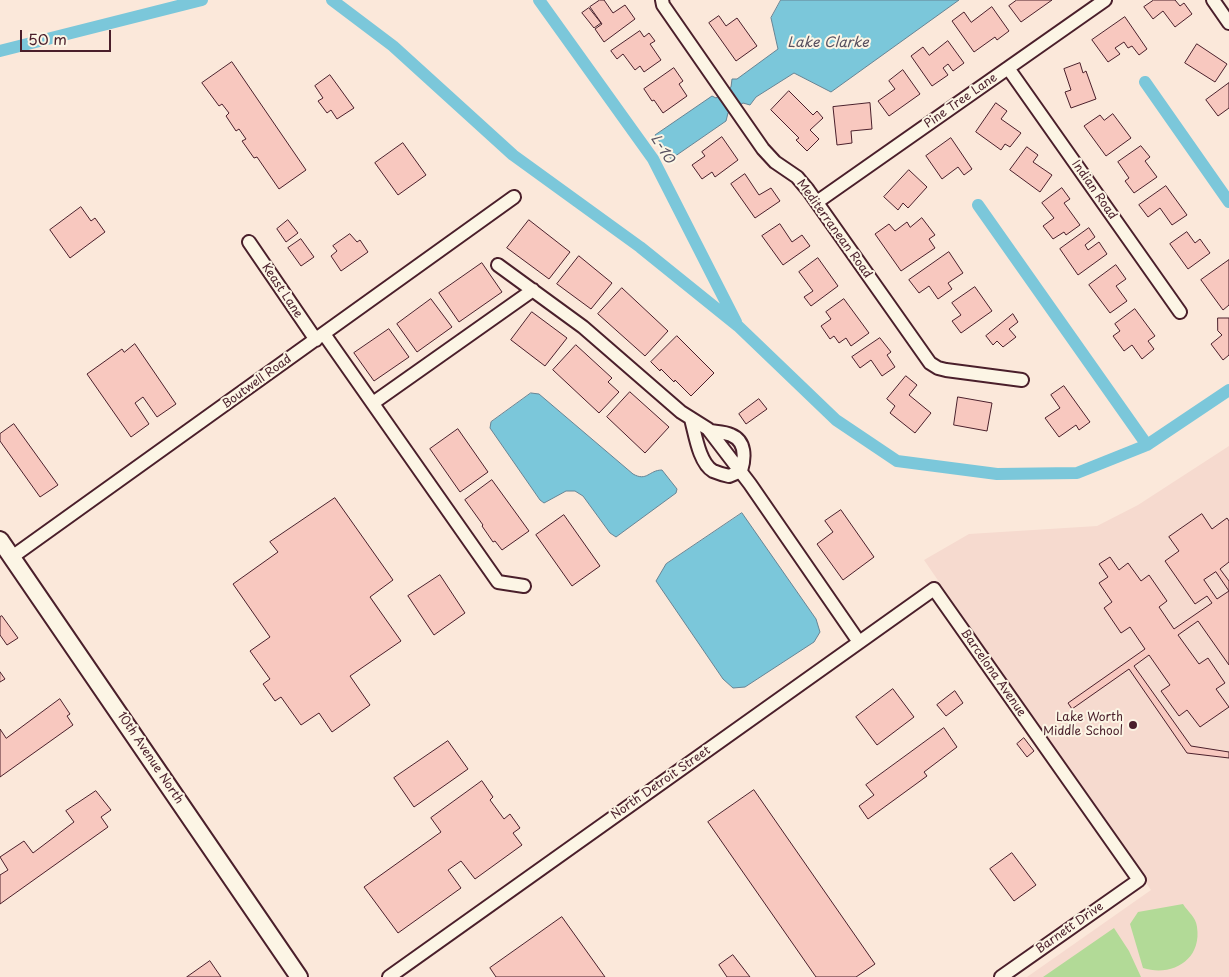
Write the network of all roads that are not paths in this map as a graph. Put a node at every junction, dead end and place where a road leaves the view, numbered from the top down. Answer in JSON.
{"nodes":[{"id":1,"x":662,"y":0,"type":"edge"},
{"id":2,"x":1104,"y":0,"type":"edge"},
{"id":3,"x":1213,"y":0,"type":"edge"},
{"id":4,"x":1229,"y":23,"type":"edge"},
{"id":5,"x":1008,"y":68,"type":"junction"},
{"id":6,"x":514,"y":196,"type":"dead end"},
{"id":7,"x":817,"y":202,"type":"junction"},
{"id":8,"x":249,"y":242,"type":"dead end"},
{"id":9,"x":498,"y":265,"type":"dead end"},
{"id":10,"x":533,"y":290,"type":"junction"},
{"id":11,"x":1180,"y":312,"type":"dead end"},
{"id":12,"x":320,"y":337,"type":"junction"},
{"id":13,"x":1022,"y":380,"type":"dead end"},
{"id":14,"x":373,"y":403,"type":"junction"},
{"id":15,"x":691,"y":419,"type":"junction"},
{"id":16,"x":710,"y":431,"type":"junction"},
{"id":17,"x":719,"y":442,"type":"junction"},
{"id":18,"x":700,"y":452,"type":"junction"},
{"id":19,"x":741,"y":472,"type":"junction"},
{"id":20,"x":0,"y":540,"type":"edge"},
{"id":21,"x":6,"y":561,"type":"edge"},
{"id":22,"x":524,"y":586,"type":"dead end"},
{"id":23,"x":934,"y":589,"type":"joint"},
{"id":24,"x":859,"y":642,"type":"junction"},
{"id":25,"x":1139,"y":880,"type":"joint"},
{"id":26,"x":299,"y":977,"type":"edge"},
{"id":27,"x":389,"y":977,"type":"edge"},
{"id":28,"x":1001,"y":977,"type":"edge"}],
"edges":[{"from":1,"to":7,"type":"street","name":"Mediterranean Road"},
{"from":2,"to":5,"type":"street","name":"Pine Tree Lane"},
{"from":3,"to":4,"type":"street"},
{"from":5,"to":7,"type":"street","name":"Pine Tree Lane"},
{"from":5,"to":11,"type":"street","name":"Indian Road"},
{"from":6,"to":12,"type":"street","name":"Boutwell Road"},
{"from":7,"to":13,"type":"street","name":"Mediterranean Road"},
{"from":8,"to":12,"type":"street","name":"Keast Lane"},
{"from":9,"to":10,"type":"street"},
{"from":10,"to":14,"type":"street"},
{"from":10,"to":15,"type":"street"},
{"from":12,"to":14,"type":"street","name":"Keast Lane"},
{"from":12,"to":21,"type":"street","name":"Boutwell Road"},
{"from":14,"to":22,"type":"street","name":"Keast Lane"},
{"from":15,"to":16,"type":"street"},
{"from":15,"to":18,"type":"street"},
{"from":16,"to":17,"type":"street"},
{"from":16,"to":19,"type":"street"},
{"from":17,"to":18,"type":"street"},
{"from":17,"to":19,"type":"street"},
{"from":18,"to":19,"type":"street"},
{"from":19,"to":24,"type":"street"},
{"from":20,"to":21,"type":"street","name":"10th Avenue North"},
{"from":21,"to":26,"type":"street","name":"10th Avenue North"},
{"from":23,"to":24,"type":"street","name":"North Detroit Street"},
{"from":23,"to":25,"type":"street","name":"Barcelona Avenue"},
{"from":24,"to":27,"type":"street","name":"North Detroit Street"},
{"from":25,"to":28,"type":"street","name":"Barnett Drive"}]}
